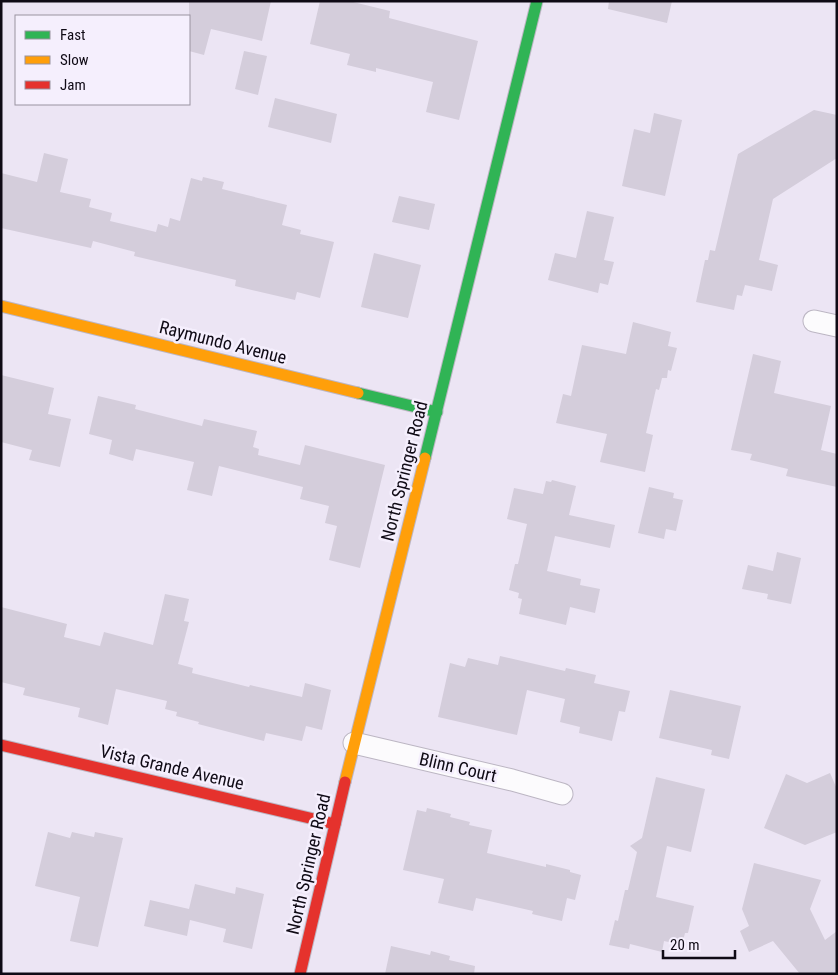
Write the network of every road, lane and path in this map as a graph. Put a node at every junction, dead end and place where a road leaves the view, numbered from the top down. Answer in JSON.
{"nodes":[{"id":1,"x":537,"y":1,"type":"edge"},
{"id":2,"x":1,"y":306,"type":"edge"},
{"id":3,"x":814,"y":320,"type":"dead end"},
{"id":4,"x":837,"y":326,"type":"edge"},
{"id":5,"x":437,"y":412,"type":"junction"},
{"id":6,"x":354,"y":743,"type":"junction"},
{"id":7,"x":1,"y":745,"type":"edge"},
{"id":8,"x":562,"y":794,"type":"dead end"},
{"id":9,"x":335,"y":824,"type":"junction"},
{"id":10,"x":300,"y":974,"type":"edge"}],
"edges":[{"from":1,"to":5,"type":"street","name":"North Springer Road"},
{"from":2,"to":5,"type":"street","name":"Raymundo Avenue"},
{"from":3,"to":4,"type":"street"},
{"from":5,"to":6,"type":"street","name":"North Springer Road"},
{"from":6,"to":8,"type":"street","name":"Blinn Court"},
{"from":6,"to":9,"type":"street","name":"North Springer Road"},
{"from":7,"to":9,"type":"street","name":"Vista Grande Avenue"},
{"from":9,"to":10,"type":"street","name":"North Springer Road"}]}
